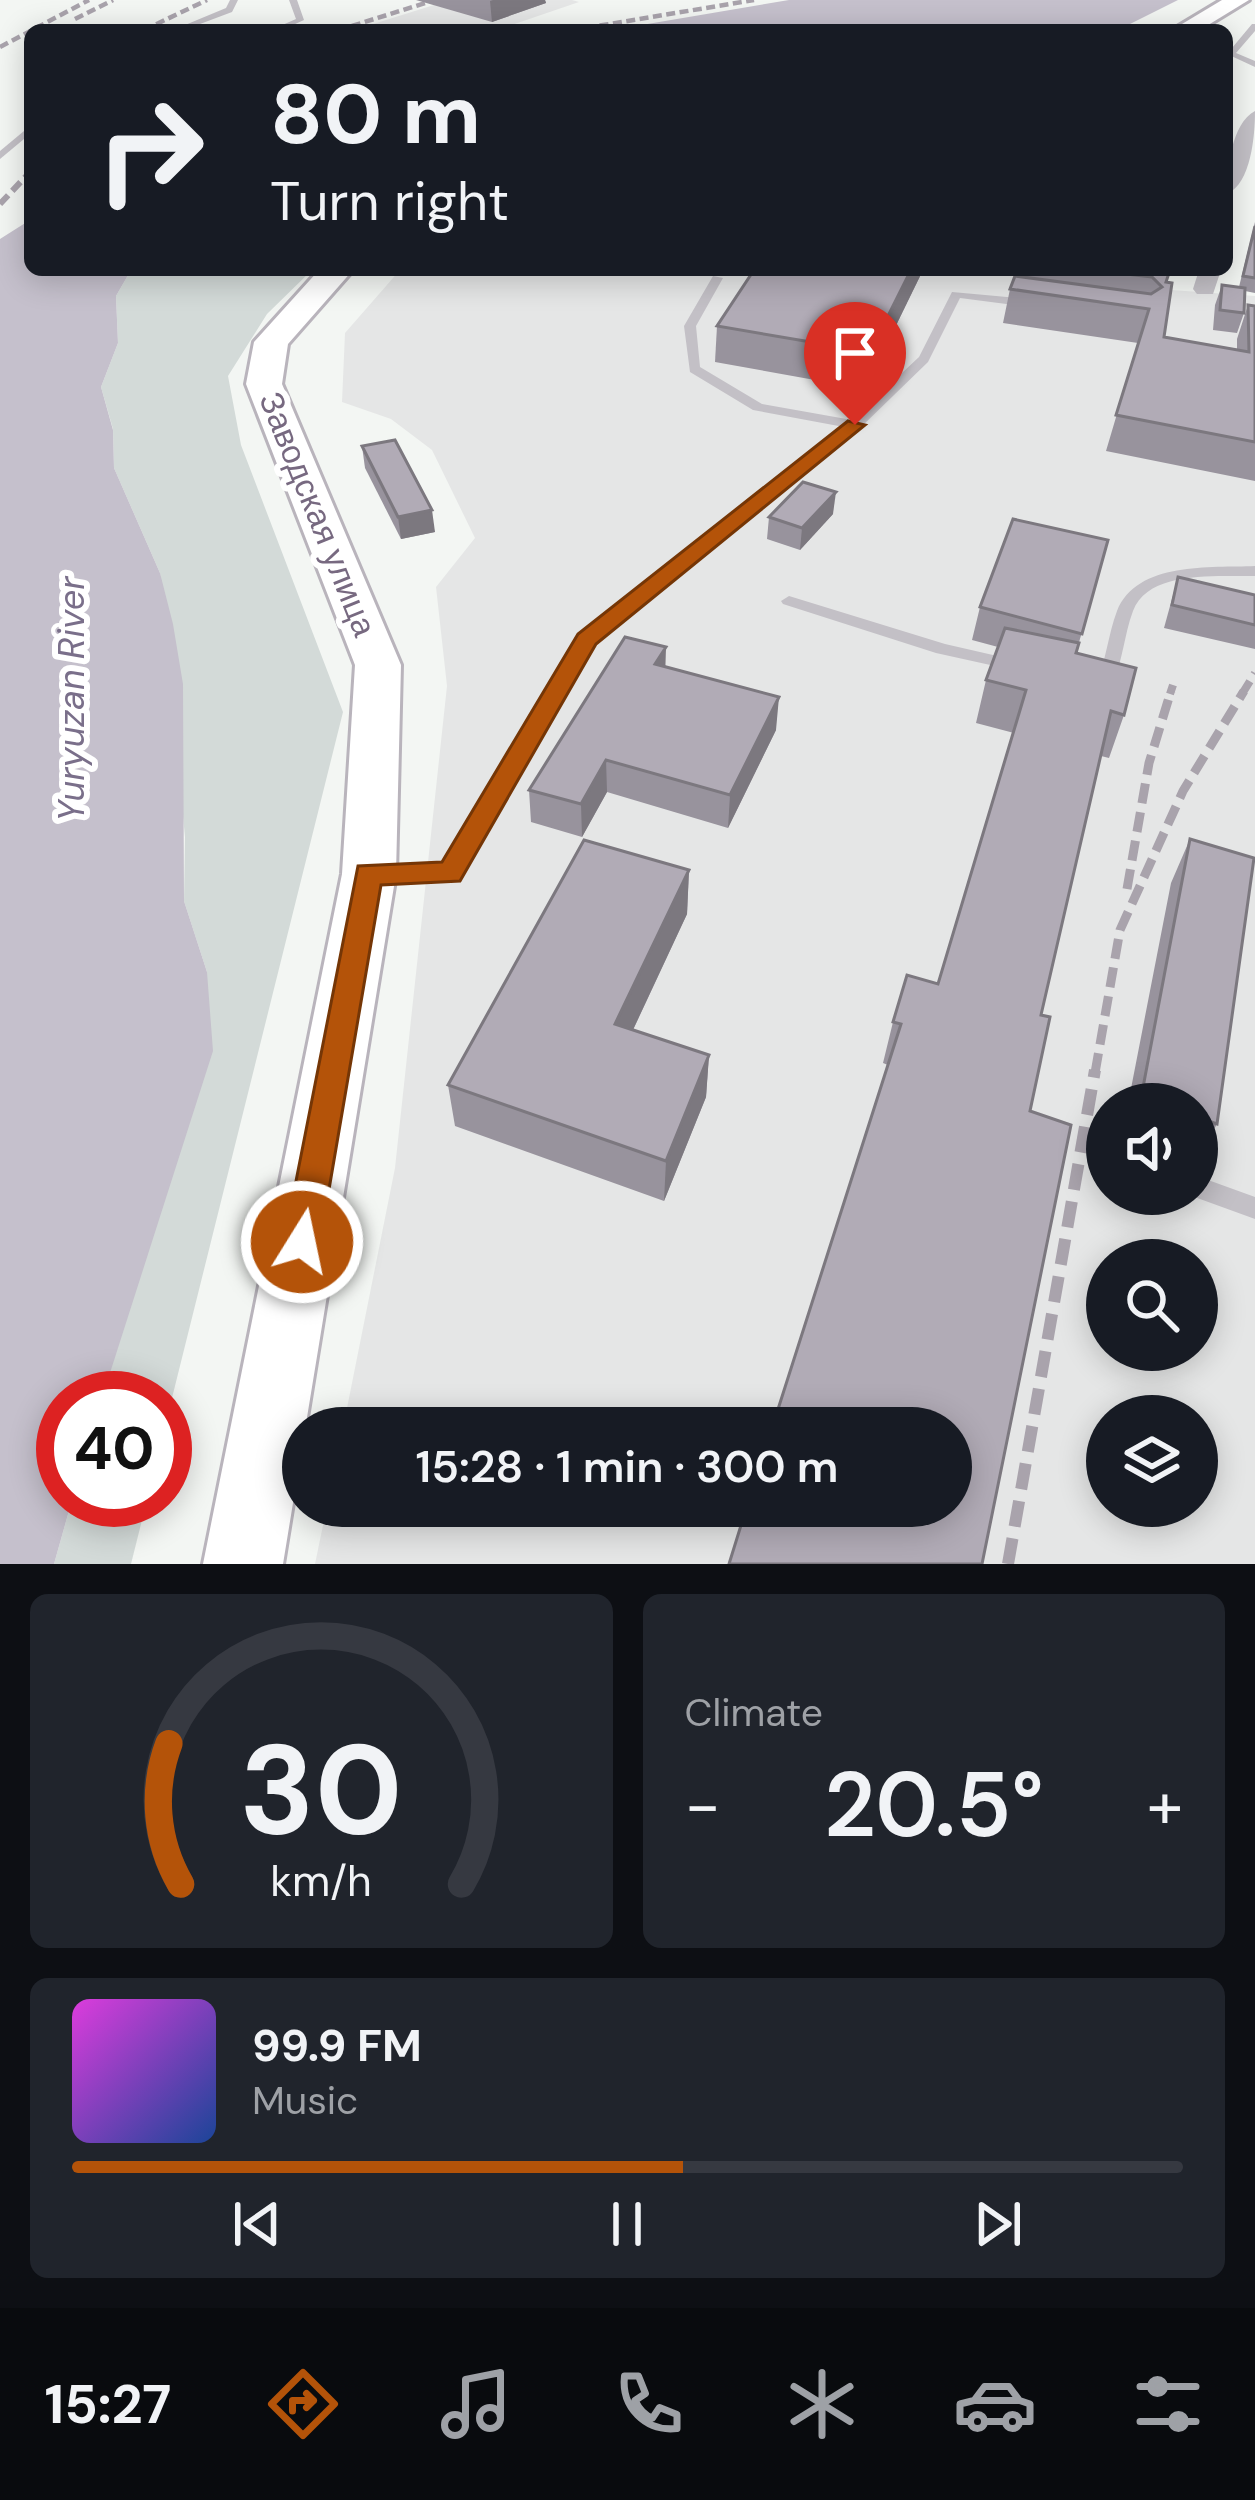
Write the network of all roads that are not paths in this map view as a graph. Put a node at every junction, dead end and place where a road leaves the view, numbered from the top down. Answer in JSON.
{"nodes":[{"id":1,"x":234,"y":0,"type":"edge"},
{"id":2,"x":293,"y":0,"type":"edge"},
{"id":3,"x":1238,"y":0,"type":"edge"},
{"id":4,"x":193,"y":24,"type":"edge"},
{"id":5,"x":290,"y":24,"type":"edge"},
{"id":6,"x":1194,"y":24,"type":"edge"},
{"id":7,"x":1255,"y":26,"type":"edge"},
{"id":8,"x":1233,"y":52,"type":"edge"},
{"id":9,"x":1255,"y":116,"type":"edge"},
{"id":10,"x":24,"y":135,"type":"edge"},
{"id":11,"x":16,"y":142,"type":"junction"},
{"id":12,"x":0,"y":143,"type":"edge"},
{"id":13,"x":0,"y":156,"type":"edge"},
{"id":14,"x":1233,"y":158,"type":"edge"},
{"id":15,"x":332,"y":276,"type":"edge"},
{"id":16,"x":717,"y":278,"type":"dead end"},
{"id":17,"x":1049,"y":306,"type":"edge"},
{"id":18,"x":855,"y":425,"type":"junction"},
{"id":19,"x":1255,"y":571,"type":"edge"},
{"id":20,"x":789,"y":601,"type":"dead end"},
{"id":21,"x":1035,"y":670,"type":"edge"},
{"id":22,"x":1082,"y":680,"type":"edge"},
{"id":23,"x":369,"y":874,"type":"junction"},
{"id":24,"x":1218,"y":1195,"type":"edge"},
{"id":25,"x":1255,"y":1208,"type":"edge"},
{"id":26,"x":243,"y":1564,"type":"edge"}],
"edges":[{"from":1,"to":4,"type":"lane"},
{"from":2,"to":5,"type":"lane"},
{"from":3,"to":6,"type":"street"},
{"from":7,"to":8,"type":"lane"},
{"from":9,"to":14,"type":"street"},
{"from":10,"to":11,"type":"lane"},
{"from":11,"to":12,"type":"lane"},
{"from":11,"to":13,"type":"lane"},
{"from":15,"to":23,"type":"street","name":"Заводская улица"},
{"from":16,"to":18,"type":"lane"},
{"from":17,"to":18,"type":"lane"},
{"from":18,"to":23,"type":"lane"},
{"from":19,"to":22,"type":"lane"},
{"from":20,"to":21,"type":"lane"},
{"from":23,"to":26,"type":"street","name":"Заводская улица"},
{"from":24,"to":25,"type":"lane"}]}
